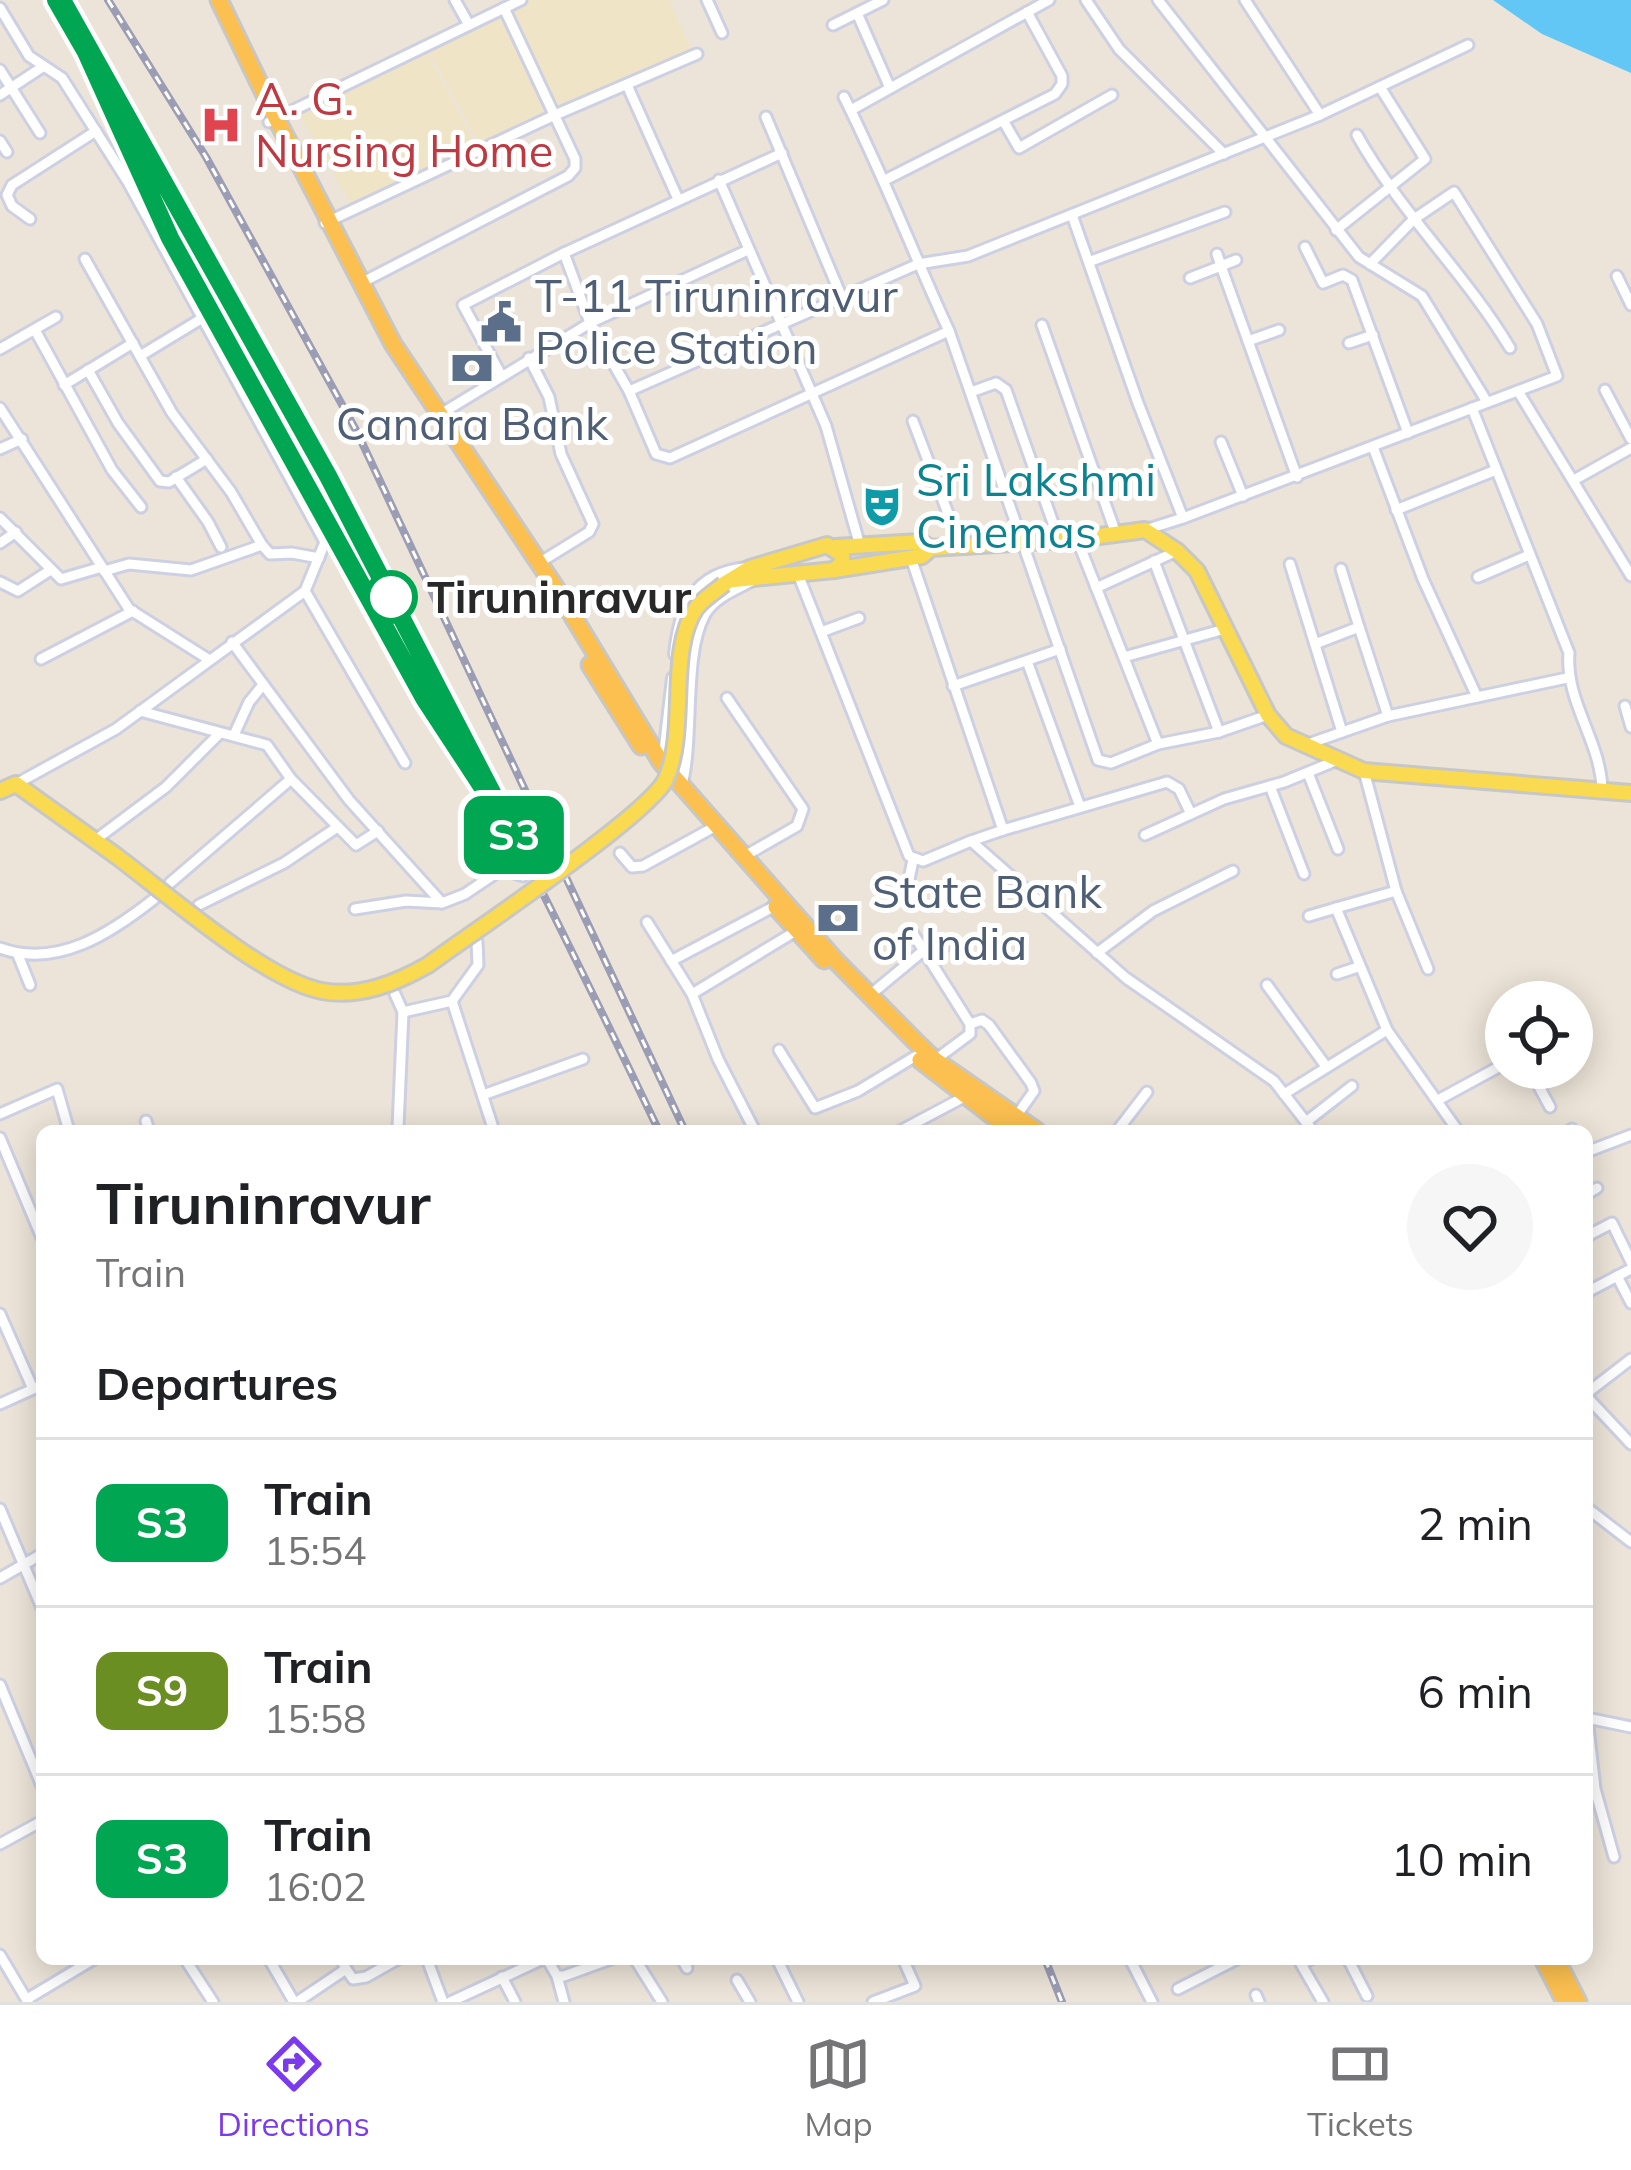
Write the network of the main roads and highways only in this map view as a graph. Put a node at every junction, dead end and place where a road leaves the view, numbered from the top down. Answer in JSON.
{"nodes":[{"id":1,"x":210,"y":0,"type":"edge"},
{"id":2,"x":219,"y":0,"type":"edge"},
{"id":3,"x":272,"y":120,"type":"junction"},
{"id":4,"x":326,"y":223,"type":"junction"},
{"id":5,"x":835,"y":547,"type":"junction"},
{"id":6,"x":931,"y":548,"type":"junction"},
{"id":7,"x":834,"y":571,"type":"junction"},
{"id":8,"x":752,"y":573,"type":"junction"},
{"id":9,"x":0,"y":791,"type":"edge"},
{"id":10,"x":1631,"y":793,"type":"edge"},
{"id":11,"x":713,"y":829,"type":"junction"},
{"id":12,"x":926,"y":1061,"type":"junction"},
{"id":13,"x":1007,"y":1125,"type":"edge"},
{"id":14,"x":1007,"y":1125,"type":"edge"},
{"id":15,"x":1547,"y":1965,"type":"edge"},
{"id":16,"x":1559,"y":1965,"type":"edge"},
{"id":17,"x":1565,"y":2002,"type":"edge"},
{"id":18,"x":1578,"y":2002,"type":"edge"}],
"edges":[{"from":1,"to":3,"type":"highway"},
{"from":2,"to":3,"type":"highway"},
{"from":3,"to":4,"type":"highway"},
{"from":4,"to":11,"type":"highway"},
{"from":4,"to":11,"type":"highway"},
{"from":5,"to":6,"type":"main road"},
{"from":5,"to":7,"type":"main road"},
{"from":5,"to":8,"type":"main road"},
{"from":6,"to":7,"type":"main road"},
{"from":6,"to":10,"type":"main road"},
{"from":7,"to":8,"type":"main road"},
{"from":8,"to":9,"type":"main road","bridge":true},
{"from":11,"to":12,"type":"highway"},
{"from":11,"to":12,"type":"highway"},
{"from":12,"to":13,"type":"highway"},
{"from":12,"to":14,"type":"highway"},
{"from":15,"to":17,"type":"highway"},
{"from":16,"to":18,"type":"highway"}]}
